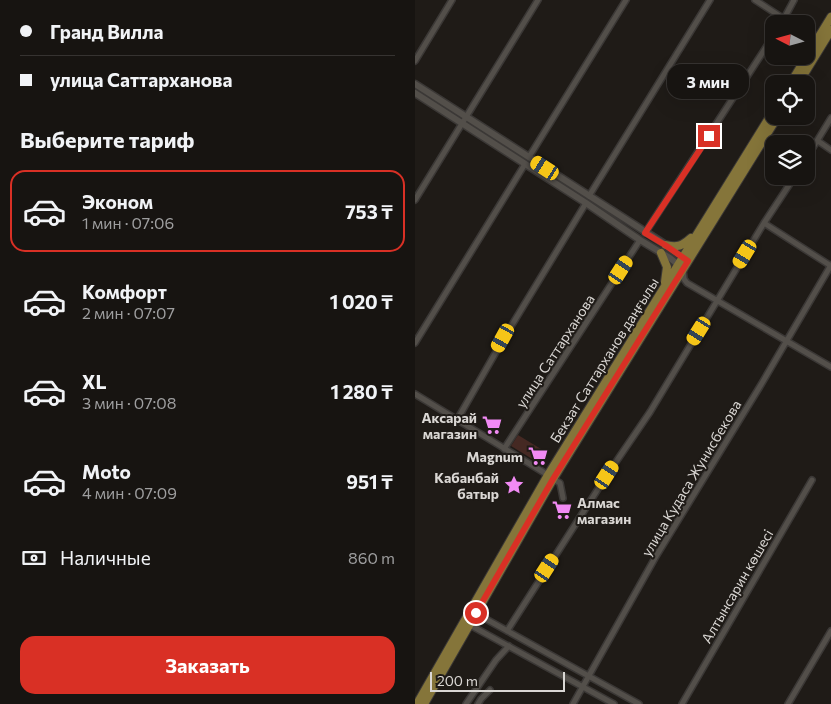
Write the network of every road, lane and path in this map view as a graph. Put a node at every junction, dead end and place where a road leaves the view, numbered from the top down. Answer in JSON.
{"nodes":[{"id":1,"x":452,"y":0,"type":"edge"},
{"id":2,"x":538,"y":0,"type":"edge"},
{"id":3,"x":626,"y":0,"type":"edge"},
{"id":4,"x":710,"y":0,"type":"edge"},
{"id":5,"x":755,"y":0,"type":"edge"},
{"id":6,"x":795,"y":0,"type":"edge"},
{"id":7,"x":774,"y":15,"type":"edge"},
{"id":8,"x":786,"y":15,"type":"edge"},
{"id":9,"x":831,"y":17,"type":"edge"},
{"id":10,"x":831,"y":30,"type":"edge"},
{"id":11,"x":815,"y":38,"type":"edge"},
{"id":12,"x":820,"y":41,"type":"junction"},
{"id":13,"x":765,"y":49,"type":"edge"},
{"id":14,"x":415,"y":62,"type":"edge"},
{"id":15,"x":796,"y":75,"type":"edge"},
{"id":16,"x":803,"y":75,"type":"edge"},
{"id":17,"x":415,"y":84,"type":"edge"},
{"id":18,"x":415,"y":93,"type":"edge"},
{"id":19,"x":831,"y":118,"type":"edge"},
{"id":20,"x":464,"y":120,"type":"junction"},
{"id":21,"x":765,"y":125,"type":"edge"},
{"id":22,"x":772,"y":125,"type":"edge"},
{"id":23,"x":818,"y":141,"type":"junction"},
{"id":24,"x":815,"y":146,"type":"edge"},
{"id":25,"x":831,"y":150,"type":"edge"},
{"id":26,"x":529,"y":157,"type":"junction"},
{"id":27,"x":525,"y":164,"type":"junction"},
{"id":28,"x":789,"y":185,"type":"edge"},
{"id":29,"x":589,"y":196,"type":"junction"},
{"id":30,"x":415,"y":200,"type":"edge"},
{"id":31,"x":586,"y":203,"type":"junction"},
{"id":32,"x":764,"y":223,"type":"junction"},
{"id":33,"x":705,"y":226,"type":"junction"},
{"id":34,"x":698,"y":232,"type":"junction"},
{"id":35,"x":645,"y":233,"type":"junction"},
{"id":36,"x":641,"y":240,"type":"junction"},
{"id":37,"x":663,"y":249,"type":"junction"},
{"id":38,"x":683,"y":265,"type":"junction"},
{"id":39,"x":831,"y":266,"type":"edge"},
{"id":40,"x":663,"y":288,"type":"junction"},
{"id":41,"x":718,"y":301,"type":"junction"},
{"id":42,"x":787,"y":341,"type":"junction"},
{"id":43,"x":415,"y":343,"type":"edge"},
{"id":44,"x":831,"y":367,"type":"edge"},
{"id":45,"x":415,"y":394,"type":"edge"},
{"id":46,"x":457,"y":420,"type":"junction"},
{"id":47,"x":504,"y":449,"type":"junction"},
{"id":48,"x":550,"y":477,"type":"junction"},
{"id":49,"x":812,"y":480,"type":"dead end"},
{"id":50,"x":563,"y":498,"type":"dead end"},
{"id":51,"x":473,"y":612,"type":"junction"},
{"id":52,"x":466,"y":623,"type":"junction"},
{"id":53,"x":507,"y":631,"type":"junction"},
{"id":54,"x":831,"y":631,"type":"edge"},
{"id":55,"x":509,"y":646,"type":"junction"},
{"id":56,"x":440,"y":670,"type":"junction"},
{"id":57,"x":589,"y":676,"type":"junction"},
{"id":58,"x":583,"y":687,"type":"junction"},
{"id":59,"x":490,"y":690,"type":"dead end"},
{"id":60,"x":417,"y":704,"type":"edge"},
{"id":61,"x":424,"y":704,"type":"edge"},
{"id":62,"x":466,"y":704,"type":"edge"},
{"id":63,"x":477,"y":704,"type":"edge"},
{"id":64,"x":573,"y":704,"type":"edge"},
{"id":65,"x":614,"y":704,"type":"edge"},
{"id":66,"x":639,"y":704,"type":"edge"},
{"id":67,"x":682,"y":704,"type":"edge"},
{"id":68,"x":788,"y":704,"type":"edge"}],
"edges":[{"from":1,"to":14,"type":"street"},
{"from":2,"to":20,"type":"street"},
{"from":3,"to":26,"type":"street"},
{"from":4,"to":29,"type":"street"},
{"from":5,"to":7,"type":"street"},
{"from":6,"to":8,"type":"street"},
{"from":9,"to":12,"type":"main road"},
{"from":10,"to":12,"type":"main road"},
{"from":11,"to":12,"type":"street"},
{"from":12,"to":15,"type":"main road"},
{"from":12,"to":16,"type":"main road"},
{"from":13,"to":35,"type":"street"},
{"from":17,"to":20,"type":"street"},
{"from":18,"to":20,"type":"street"},
{"from":19,"to":23,"type":"street"},
{"from":20,"to":26,"type":"street"},
{"from":20,"to":27,"type":"street"},
{"from":20,"to":30,"type":"street"},
{"from":21,"to":33,"type":"main road","name":"Бекзат Саттарханов даңғылы"},
{"from":22,"to":33,"type":"main road","name":"Бекзат Саттарханов даңғылы"},
{"from":23,"to":24,"type":"street"},
{"from":23,"to":25,"type":"street"},
{"from":26,"to":29,"type":"street"},
{"from":27,"to":31,"type":"street"},
{"from":27,"to":43,"type":"street"},
{"from":28,"to":32,"type":"street"},
{"from":29,"to":35,"type":"street"},
{"from":31,"to":36,"type":"street"},
{"from":31,"to":46,"type":"street"},
{"from":32,"to":39,"type":"street"},
{"from":32,"to":41,"type":"street"},
{"from":33,"to":34,"type":"main road","name":"Бекзат Саттарханов даңғылы"},
{"from":33,"to":38,"type":"main road","name":"Бекзат Саттарханов даңғылы"},
{"from":34,"to":37,"type":"main road"},
{"from":34,"to":38,"type":"main road","name":"Бекзат Саттарханов даңғылы"},
{"from":35,"to":37,"type":"street"},
{"from":36,"to":37,"type":"street"},
{"from":36,"to":47,"type":"street","name":"улица Саттарханова"},
{"from":37,"to":38,"type":"street"},
{"from":37,"to":40,"type":"main road"},
{"from":38,"to":40,"type":"main road","name":"Бекзат Саттарханов даңғылы"},
{"from":38,"to":41,"type":"street"},
{"from":38,"to":48,"type":"main road","name":"Бекзат Саттарханов даңғылы"},
{"from":39,"to":42,"type":"street","name":"улица Кудаса Жунисбекова"},
{"from":40,"to":48,"type":"main road","name":"Бекзат Саттарханов даңғылы"},
{"from":41,"to":42,"type":"street"},
{"from":41,"to":53,"type":"street"},
{"from":42,"to":44,"type":"street"},
{"from":42,"to":57,"type":"street","name":"улица Кудаса Жунисбекова"},
{"from":45,"to":46,"type":"street"},
{"from":46,"to":47,"type":"street"},
{"from":47,"to":48,"type":"street"},
{"from":48,"to":50,"type":"street"},
{"from":48,"to":51,"type":"main road","name":"Бекзат Саттарханов даңғылы"},
{"from":49,"to":67,"type":"street","name":"Алтынсарин көшесі"},
{"from":51,"to":52,"type":"main road","name":"Бекзат Саттарханов даңғылы"},
{"from":51,"to":53,"type":"street"},
{"from":52,"to":55,"type":"street"},
{"from":52,"to":56,"type":"main road","name":"Бекзат Саттарханов даңғылы"},
{"from":53,"to":57,"type":"street"},
{"from":54,"to":68,"type":"street"},
{"from":55,"to":58,"type":"street"},
{"from":55,"to":62,"type":"street"},
{"from":56,"to":60,"type":"main road","name":"Бекзат Саттарханов даңғылы"},
{"from":56,"to":61,"type":"main road","name":"Бекзат Саттарханов даңғылы"},
{"from":57,"to":58,"type":"street","name":"улица Кудаса Жунисбекова"},
{"from":57,"to":66,"type":"street"},
{"from":58,"to":64,"type":"street","name":"улица Кудаса Жунисбекова"},
{"from":58,"to":65,"type":"street"},
{"from":59,"to":63,"type":"street"}]}
